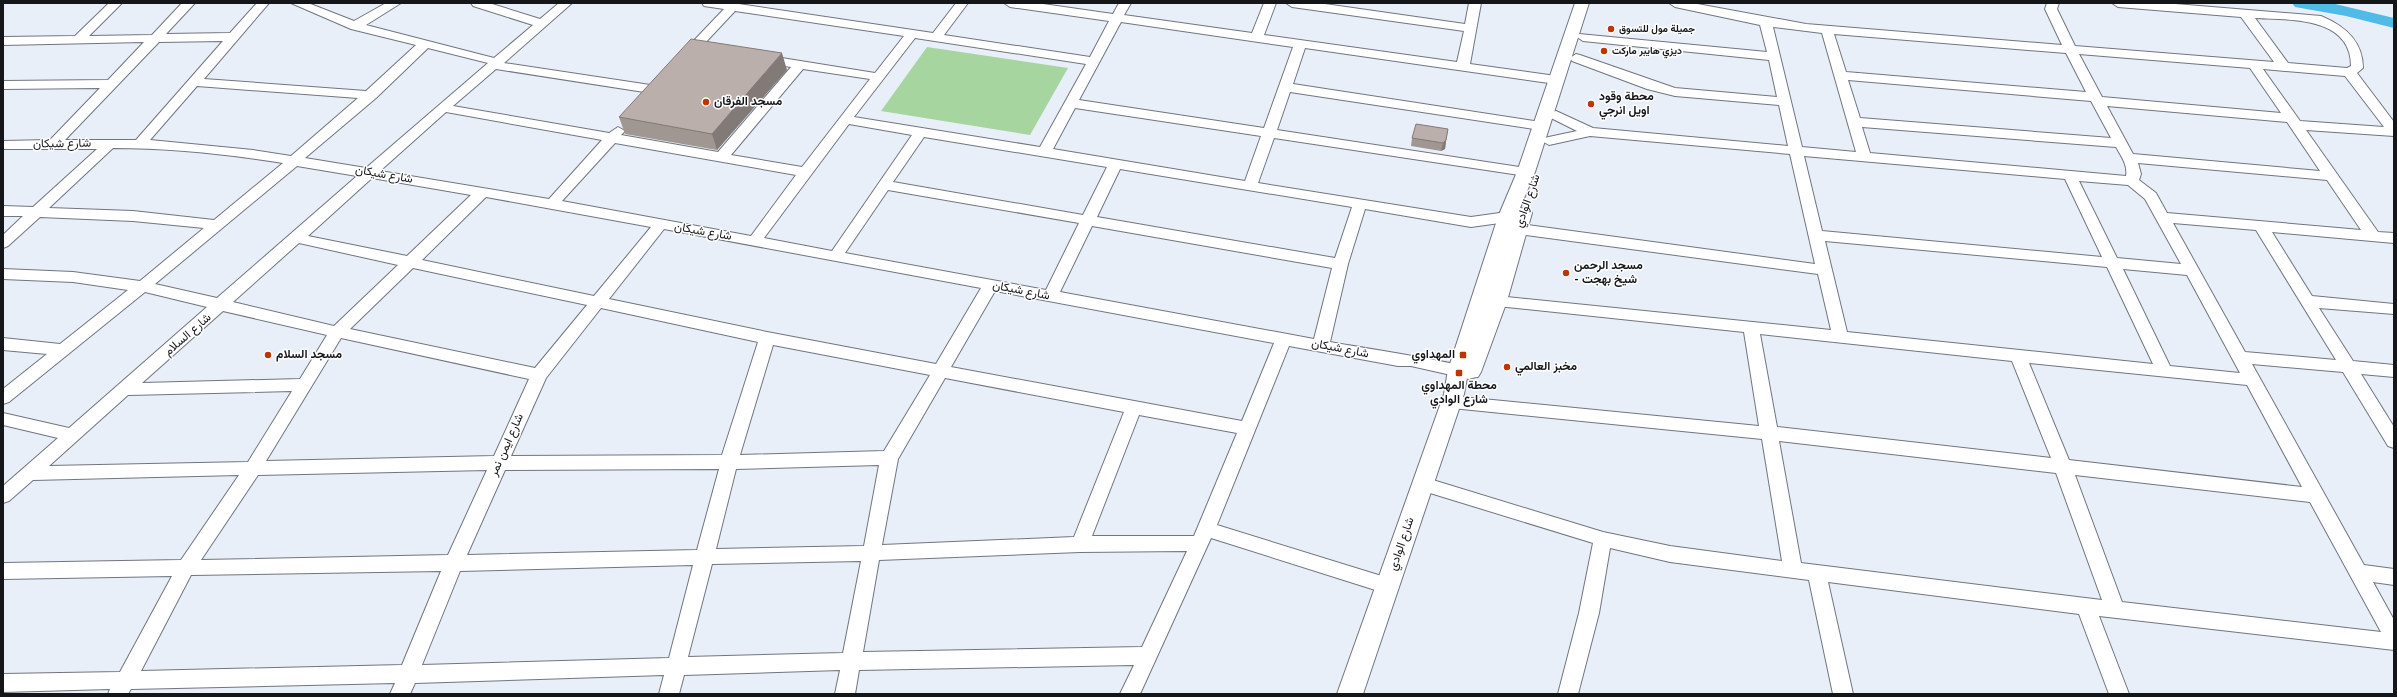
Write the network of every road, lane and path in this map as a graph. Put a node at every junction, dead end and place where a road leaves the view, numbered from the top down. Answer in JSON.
{"nodes":[{"id":1,"x":116,"y":3,"type":"edge"},
{"id":2,"x":189,"y":3,"type":"edge"},
{"id":3,"x":263,"y":3,"type":"edge"},
{"id":4,"x":297,"y":3,"type":"edge"},
{"id":5,"x":395,"y":3,"type":"edge"},
{"id":6,"x":477,"y":3,"type":"edge"},
{"id":7,"x":566,"y":3,"type":"edge"},
{"id":8,"x":708,"y":3,"type":"edge"},
{"id":9,"x":962,"y":3,"type":"edge"},
{"id":10,"x":1010,"y":3,"type":"edge"},
{"id":11,"x":1125,"y":3,"type":"edge"},
{"id":12,"x":1270,"y":3,"type":"edge"},
{"id":13,"x":1292,"y":3,"type":"edge"},
{"id":14,"x":1475,"y":3,"type":"edge"},
{"id":15,"x":1582,"y":3,"type":"edge"},
{"id":16,"x":1596,"y":3,"type":"edge"},
{"id":17,"x":1675,"y":3,"type":"edge"},
{"id":18,"x":2053,"y":3,"type":"edge"},
{"id":19,"x":2118,"y":3,"type":"edge"},
{"id":20,"x":732,"y":7,"type":"junction"},
{"id":21,"x":769,"y":8,"type":"edge"},
{"id":22,"x":2245,"y":13,"type":"junction"},
{"id":23,"x":1117,"y":18,"type":"junction"},
{"id":24,"x":1766,"y":22,"type":"junction"},
{"id":25,"x":542,"y":24,"type":"junction"},
{"id":26,"x":355,"y":26,"type":"junction"},
{"id":27,"x":1470,"y":28,"type":"junction"},
{"id":28,"x":1827,"y":30,"type":"junction"},
{"id":29,"x":912,"y":34,"type":"junction"},
{"id":30,"x":234,"y":37,"type":"junction"},
{"id":31,"x":1257,"y":37,"type":"junction"},
{"id":32,"x":1583,"y":37,"type":"junction"},
{"id":33,"x":155,"y":38,"type":"junction"},
{"id":34,"x":936,"y":38,"type":"junction"},
{"id":35,"x":79,"y":39,"type":"junction"},
{"id":36,"x":3,"y":41,"type":"edge"},
{"id":37,"x":1302,"y":43,"type":"junction"},
{"id":38,"x":424,"y":45,"type":"junction"},
{"id":39,"x":694,"y":48,"type":"junction"},
{"id":40,"x":709,"y":50,"type":"edge"},
{"id":41,"x":2070,"y":50,"type":"junction"},
{"id":42,"x":747,"y":56,"type":"edge"},
{"id":43,"x":1774,"y":57,"type":"junction"},
{"id":44,"x":1576,"y":58,"type":"junction"},
{"id":45,"x":1094,"y":61,"type":"junction"},
{"id":46,"x":495,"y":63,"type":"junction"},
{"id":47,"x":800,"y":65,"type":"junction"},
{"id":48,"x":2254,"y":65,"type":"junction"},
{"id":49,"x":1463,"y":66,"type":"junction"},
{"id":50,"x":2284,"y":67,"type":"junction"},
{"id":51,"x":675,"y":69,"type":"edge"},
{"id":52,"x":2349,"y":72,"type":"junction"},
{"id":53,"x":1840,"y":74,"type":"junction"},
{"id":54,"x":879,"y":77,"type":"junction"},
{"id":55,"x":666,"y":79,"type":"edge"},
{"id":56,"x":1556,"y":80,"type":"junction"},
{"id":57,"x":194,"y":82,"type":"junction"},
{"id":58,"x":112,"y":84,"type":"junction"},
{"id":59,"x":3,"y":85,"type":"edge"},
{"id":60,"x":1286,"y":87,"type":"junction"},
{"id":61,"x":656,"y":90,"type":"junction"},
{"id":62,"x":370,"y":95,"type":"junction"},
{"id":63,"x":2096,"y":99,"type":"junction"},
{"id":64,"x":647,"y":100,"type":"edge"},
{"id":65,"x":1784,"y":102,"type":"junction"},
{"id":66,"x":1071,"y":103,"type":"junction"},
{"id":67,"x":443,"y":108,"type":"junction"},
{"id":68,"x":1556,"y":115,"type":"junction"},
{"id":69,"x":846,"y":120,"type":"junction"},
{"id":70,"x":2293,"y":121,"type":"junction"},
{"id":71,"x":628,"y":122,"type":"edge"},
{"id":72,"x":1854,"y":122,"type":"junction"},
{"id":73,"x":1541,"y":126,"type":"junction"},
{"id":74,"x":2392,"y":127,"type":"edge"},
{"id":75,"x":1590,"y":132,"type":"junction"},
{"id":76,"x":920,"y":133,"type":"junction"},
{"id":77,"x":1269,"y":133,"type":"junction"},
{"id":78,"x":613,"y":137,"type":"junction"},
{"id":79,"x":1549,"y":141,"type":"junction"},
{"id":80,"x":2120,"y":142,"type":"junction"},
{"id":81,"x":54,"y":144,"type":"junction"},
{"id":82,"x":110,"y":144,"type":"junction"},
{"id":83,"x":140,"y":144,"type":"junction"},
{"id":84,"x":3,"y":145,"type":"edge"},
{"id":85,"x":1796,"y":150,"type":"junction"},
{"id":86,"x":1044,"y":153,"type":"junction"},
{"id":87,"x":722,"y":156,"type":"junction"},
{"id":88,"x":1864,"y":156,"type":"junction"},
{"id":89,"x":2128,"y":158,"type":"junction"},
{"id":90,"x":294,"y":160,"type":"junction"},
{"id":91,"x":1115,"y":164,"type":"junction"},
{"id":92,"x":372,"y":172,"type":"junction"},
{"id":93,"x":805,"y":172,"type":"junction"},
{"id":94,"x":1526,"y":172,"type":"junction"},
{"id":95,"x":2069,"y":174,"type":"junction"},
{"id":96,"x":2331,"y":176,"type":"junction"},
{"id":97,"x":2132,"y":181,"type":"junction"},
{"id":98,"x":884,"y":185,"type":"junction"},
{"id":99,"x":1250,"y":186,"type":"junction"},
{"id":100,"x":483,"y":192,"type":"junction"},
{"id":101,"x":552,"y":204,"type":"junction"},
{"id":102,"x":1360,"y":204,"type":"junction"},
{"id":103,"x":3,"y":211,"type":"edge"},
{"id":104,"x":36,"y":211,"type":"junction"},
{"id":105,"x":2162,"y":217,"type":"junction"},
{"id":106,"x":1088,"y":220,"type":"junction"},
{"id":107,"x":1515,"y":222,"type":"junction"},
{"id":108,"x":660,"y":225,"type":"junction"},
{"id":109,"x":216,"y":226,"type":"junction"},
{"id":110,"x":2261,"y":226,"type":"junction"},
{"id":111,"x":1816,"y":235,"type":"junction"},
{"id":112,"x":2373,"y":236,"type":"junction"},
{"id":113,"x":296,"y":238,"type":"junction"},
{"id":114,"x":2394,"y":238,"type":"edge"},
{"id":115,"x":754,"y":242,"type":"junction"},
{"id":116,"x":3,"y":243,"type":"edge"},
{"id":117,"x":835,"y":257,"type":"junction"},
{"id":118,"x":410,"y":263,"type":"junction"},
{"id":119,"x":2112,"y":263,"type":"junction"},
{"id":120,"x":1340,"y":264,"type":"junction"},
{"id":121,"x":1824,"y":270,"type":"junction"},
{"id":122,"x":2191,"y":270,"type":"junction"},
{"id":123,"x":3,"y":274,"type":"edge"},
{"id":124,"x":991,"y":285,"type":"junction"},
{"id":125,"x":141,"y":286,"type":"junction"},
{"id":126,"x":1050,"y":297,"type":"junction"},
{"id":127,"x":1497,"y":301,"type":"junction"},
{"id":128,"x":2307,"y":301,"type":"junction"},
{"id":129,"x":597,"y":302,"type":"junction"},
{"id":130,"x":222,"y":304,"type":"junction"},
{"id":131,"x":2394,"y":309,"type":"edge"},
{"id":132,"x":1751,"y":328,"type":"junction"},
{"id":133,"x":337,"y":332,"type":"junction"},
{"id":134,"x":1840,"y":337,"type":"junction"},
{"id":135,"x":767,"y":338,"type":"junction"},
{"id":136,"x":1284,"y":338,"type":"junction"},
{"id":137,"x":3,"y":344,"type":"edge"},
{"id":138,"x":1321,"y":345,"type":"junction"},
{"id":139,"x":63,"y":350,"type":"junction"},
{"id":140,"x":2018,"y":355,"type":"junction"},
{"id":141,"x":2239,"y":357,"type":"junction"},
{"id":142,"x":2348,"y":367,"type":"junction"},
{"id":143,"x":2165,"y":371,"type":"junction"},
{"id":144,"x":941,"y":372,"type":"junction"},
{"id":145,"x":2394,"y":372,"type":"edge"},
{"id":146,"x":538,"y":375,"type":"junction"},
{"id":147,"x":2252,"y":380,"type":"junction"},
{"id":148,"x":1460,"y":383,"type":"junction"},
{"id":149,"x":305,"y":385,"type":"junction"},
{"id":150,"x":127,"y":389,"type":"junction"},
{"id":151,"x":3,"y":398,"type":"edge"},
{"id":152,"x":1134,"y":407,"type":"junction"},
{"id":153,"x":3,"y":419,"type":"edge"},
{"id":154,"x":1248,"y":428,"type":"junction"},
{"id":155,"x":1768,"y":433,"type":"junction"},
{"id":156,"x":73,"y":435,"type":"junction"},
{"id":157,"x":2394,"y":441,"type":"edge"},
{"id":158,"x":889,"y":458,"type":"junction"},
{"id":159,"x":730,"y":462,"type":"junction"},
{"id":160,"x":499,"y":463,"type":"junction"},
{"id":161,"x":2063,"y":467,"type":"junction"},
{"id":162,"x":252,"y":470,"type":"junction"},
{"id":163,"x":28,"y":473,"type":"junction"},
{"id":164,"x":1423,"y":484,"type":"junction"},
{"id":165,"x":2314,"y":495,"type":"junction"},
{"id":166,"x":3,"y":496,"type":"edge"},
{"id":167,"x":1203,"y":536,"type":"junction"},
{"id":168,"x":1603,"y":540,"type":"junction"},
{"id":169,"x":1080,"y":544,"type":"junction"},
{"id":170,"x":870,"y":553,"type":"junction"},
{"id":171,"x":706,"y":557,"type":"junction"},
{"id":172,"x":454,"y":563,"type":"junction"},
{"id":173,"x":187,"y":566,"type":"junction"},
{"id":174,"x":3,"y":571,"type":"edge"},
{"id":175,"x":1794,"y":571,"type":"junction"},
{"id":176,"x":2358,"y":572,"type":"junction"},
{"id":177,"x":1817,"y":574,"type":"junction"},
{"id":178,"x":2394,"y":577,"type":"edge"},
{"id":179,"x":1388,"y":586,"type":"junction"},
{"id":180,"x":2086,"y":606,"type":"junction"},
{"id":181,"x":2115,"y":609,"type":"junction"},
{"id":182,"x":2394,"y":638,"type":"edge"},
{"id":183,"x":2394,"y":642,"type":"edge"},
{"id":184,"x":1147,"y":656,"type":"junction"},
{"id":185,"x":851,"y":661,"type":"junction"},
{"id":186,"x":678,"y":666,"type":"junction"},
{"id":187,"x":408,"y":674,"type":"junction"},
{"id":188,"x":3,"y":683,"type":"edge"},
{"id":189,"x":121,"y":688,"type":"edge"},
{"id":190,"x":400,"y":694,"type":"edge"},
{"id":191,"x":669,"y":694,"type":"edge"},
{"id":192,"x":845,"y":694,"type":"edge"},
{"id":193,"x":1130,"y":694,"type":"edge"},
{"id":194,"x":1350,"y":694,"type":"edge"},
{"id":195,"x":1568,"y":694,"type":"edge"},
{"id":196,"x":1843,"y":694,"type":"edge"},
{"id":197,"x":2119,"y":694,"type":"edge"}],
"edges":[{"from":1,"to":35,"type":"street"},
{"from":2,"to":33,"type":"street"},
{"from":3,"to":30,"type":"street"},
{"from":4,"to":26,"type":"street"},
{"from":5,"to":26,"type":"street"},
{"from":6,"to":25,"type":"street"},
{"from":7,"to":25,"type":"street","name":"شارع السلام"},
{"from":8,"to":20,"type":"street"},
{"from":9,"to":34,"type":"street"},
{"from":10,"to":23,"type":"street"},
{"from":11,"to":23,"type":"street"},
{"from":12,"to":31,"type":"street"},
{"from":13,"to":27,"type":"street"},
{"from":14,"to":27,"type":"street"},
{"from":15,"to":56,"type":"main road","name":"شارع الوادي"},
{"from":16,"to":32,"type":"main road","name":"شارع الوادي"},
{"from":17,"to":24,"type":"street"},
{"from":18,"to":41,"type":"street"},
{"from":19,"to":22,"type":"street"},
{"from":20,"to":21,"type":"street"},
{"from":20,"to":39,"type":"street"},
{"from":21,"to":29,"type":"street"},
{"from":22,"to":50,"type":"street"},
{"from":22,"to":52,"type":"street"},
{"from":23,"to":31,"type":"street"},
{"from":23,"to":45,"type":"street"},
{"from":24,"to":28,"type":"street"},
{"from":24,"to":43,"type":"street"},
{"from":25,"to":46,"type":"street","name":"شارع السلام"},
{"from":26,"to":38,"type":"street"},
{"from":27,"to":49,"type":"street"},
{"from":28,"to":41,"type":"street"},
{"from":28,"to":53,"type":"street"},
{"from":29,"to":34,"type":"street"},
{"from":29,"to":54,"type":"street"},
{"from":30,"to":33,"type":"street"},
{"from":30,"to":57,"type":"street"},
{"from":31,"to":37,"type":"street"},
{"from":32,"to":43,"type":"street"},
{"from":32,"to":44,"type":"main road","name":"شارع الوادي"},
{"from":33,"to":35,"type":"street"},
{"from":33,"to":58,"type":"street"},
{"from":34,"to":45,"type":"street"},
{"from":35,"to":36,"type":"street"},
{"from":37,"to":49,"type":"street"},
{"from":37,"to":60,"type":"street"},
{"from":38,"to":46,"type":"street"},
{"from":38,"to":62,"type":"street"},
{"from":39,"to":40,"type":"street"},
{"from":39,"to":51,"type":"street"},
{"from":41,"to":48,"type":"street"},
{"from":41,"to":63,"type":"street"},
{"from":42,"to":47,"type":"street"},
{"from":43,"to":65,"type":"street"},
{"from":44,"to":65,"type":"street"},
{"from":44,"to":68,"type":"main road","name":"شارع الوادي"},
{"from":45,"to":66,"type":"street"},
{"from":46,"to":61,"type":"street"},
{"from":46,"to":67,"type":"street","name":"شارع السلام"},
{"from":47,"to":54,"type":"street"},
{"from":47,"to":87,"type":"street"},
{"from":48,"to":50,"type":"street"},
{"from":48,"to":70,"type":"street"},
{"from":49,"to":56,"type":"street"},
{"from":50,"to":52,"type":"street"},
{"from":52,"to":74,"type":"street"},
{"from":53,"to":63,"type":"street"},
{"from":53,"to":72,"type":"street"},
{"from":54,"to":69,"type":"street"},
{"from":55,"to":61,"type":"street"},
{"from":56,"to":73,"type":"main road","name":"شارع الوادي"},
{"from":57,"to":62,"type":"street"},
{"from":57,"to":83,"type":"street"},
{"from":58,"to":59,"type":"street"},
{"from":58,"to":81,"type":"street"},
{"from":60,"to":73,"type":"street"},
{"from":60,"to":77,"type":"street"},
{"from":61,"to":64,"type":"street"},
{"from":62,"to":90,"type":"street"},
{"from":63,"to":70,"type":"street"},
{"from":63,"to":80,"type":"street"},
{"from":65,"to":85,"type":"street"},
{"from":66,"to":77,"type":"street"},
{"from":66,"to":86,"type":"street"},
{"from":67,"to":78,"type":"street"},
{"from":67,"to":92,"type":"street","name":"شارع السلام"},
{"from":68,"to":75,"type":"street"},
{"from":68,"to":79,"type":"main road","name":"شارع الوادي"},
{"from":69,"to":76,"type":"street"},
{"from":69,"to":93,"type":"street"},
{"from":70,"to":74,"type":"street"},
{"from":70,"to":96,"type":"street"},
{"from":71,"to":78,"type":"street"},
{"from":72,"to":80,"type":"street"},
{"from":72,"to":88,"type":"street"},
{"from":73,"to":94,"type":"main road","name":"شارع الوادي"},
{"from":75,"to":79,"type":"street"},
{"from":75,"to":85,"type":"street"},
{"from":76,"to":86,"type":"street"},
{"from":76,"to":98,"type":"street"},
{"from":77,"to":94,"type":"street"},
{"from":77,"to":99,"type":"street"},
{"from":78,"to":87,"type":"street"},
{"from":78,"to":101,"type":"street"},
{"from":79,"to":107,"type":"main road","name":"شارع الوادي"},
{"from":80,"to":89,"type":"street"},
{"from":81,"to":82,"type":"street","name":"شارع شيكان"},
{"from":81,"to":84,"type":"street","name":"شارع شيكان"},
{"from":82,"to":83,"type":"street","name":"شارع شيكان"},
{"from":82,"to":104,"type":"street"},
{"from":83,"to":90,"type":"street","name":"شارع شيكان"},
{"from":85,"to":88,"type":"street"},
{"from":85,"to":111,"type":"street"},
{"from":86,"to":91,"type":"street"},
{"from":87,"to":93,"type":"street"},
{"from":88,"to":95,"type":"street"},
{"from":89,"to":96,"type":"street"},
{"from":89,"to":97,"type":"street"},
{"from":90,"to":92,"type":"street","name":"شارع شيكان"},
{"from":90,"to":109,"type":"street"},
{"from":91,"to":99,"type":"street"},
{"from":91,"to":106,"type":"street"},
{"from":92,"to":100,"type":"street","name":"شارع شيكان"},
{"from":92,"to":113,"type":"street","name":"شارع السلام"},
{"from":93,"to":115,"type":"street"},
{"from":94,"to":107,"type":"main road","name":"شارع الوادي"},
{"from":95,"to":97,"type":"street"},
{"from":95,"to":119,"type":"street"},
{"from":96,"to":112,"type":"street"},
{"from":97,"to":105,"type":"street"},
{"from":98,"to":106,"type":"street"},
{"from":98,"to":117,"type":"street"},
{"from":99,"to":102,"type":"street"},
{"from":100,"to":101,"type":"street","name":"شارع شيكان"},
{"from":100,"to":118,"type":"street"},
{"from":101,"to":108,"type":"street","name":"شارع شيكان"},
{"from":102,"to":107,"type":"street"},
{"from":102,"to":120,"type":"street"},
{"from":103,"to":104,"type":"street"},
{"from":104,"to":109,"type":"street"},
{"from":104,"to":116,"type":"street"},
{"from":105,"to":110,"type":"street"},
{"from":105,"to":122,"type":"street"},
{"from":106,"to":120,"type":"street"},
{"from":106,"to":126,"type":"street"},
{"from":107,"to":121,"type":"street"},
{"from":107,"to":127,"type":"main road","name":"شارع الوادي"},
{"from":107,"to":148,"type":"main road","name":"شارع الوادي"},
{"from":108,"to":115,"type":"street","name":"شارع شيكان"},
{"from":108,"to":129,"type":"street","name":"شارع ايمن نمر"},
{"from":109,"to":125,"type":"street"},
{"from":110,"to":112,"type":"street"},
{"from":110,"to":128,"type":"street"},
{"from":111,"to":119,"type":"street"},
{"from":111,"to":121,"type":"street"},
{"from":112,"to":114,"type":"street"},
{"from":113,"to":118,"type":"street"},
{"from":113,"to":130,"type":"street","name":"شارع السلام"},
{"from":115,"to":117,"type":"street","name":"شارع شيكان"},
{"from":117,"to":124,"type":"street","name":"شارع شيكان"},
{"from":118,"to":129,"type":"street"},
{"from":118,"to":133,"type":"street"},
{"from":119,"to":122,"type":"street"},
{"from":119,"to":143,"type":"street"},
{"from":120,"to":138,"type":"street"},
{"from":121,"to":134,"type":"street"},
{"from":122,"to":141,"type":"street"},
{"from":123,"to":125,"type":"street"},
{"from":124,"to":126,"type":"street","name":"شارع شيكان"},
{"from":124,"to":144,"type":"street"},
{"from":125,"to":130,"type":"street"},
{"from":125,"to":139,"type":"street"},
{"from":126,"to":136,"type":"street","name":"شارع شيكان"},
{"from":127,"to":132,"type":"street"},
{"from":127,"to":148,"type":"main road","name":"شارع الوادي"},
{"from":128,"to":131,"type":"street"},
{"from":128,"to":142,"type":"street"},
{"from":129,"to":135,"type":"street"},
{"from":129,"to":146,"type":"street","name":"شارع ايمن نمر"},
{"from":130,"to":133,"type":"street"},
{"from":130,"to":150,"type":"street","name":"شارع السلام"},
{"from":132,"to":134,"type":"street"},
{"from":132,"to":155,"type":"street"},
{"from":133,"to":146,"type":"street"},
{"from":133,"to":149,"type":"street"},
{"from":134,"to":140,"type":"street"},
{"from":135,"to":144,"type":"street"},
{"from":135,"to":159,"type":"street"},
{"from":136,"to":138,"type":"street","name":"شارع شيكان"},
{"from":136,"to":154,"type":"street"},
{"from":137,"to":139,"type":"street"},
{"from":138,"to":148,"type":"street","name":"شارع شيكان"},
{"from":139,"to":151,"type":"street"},
{"from":140,"to":143,"type":"street"},
{"from":140,"to":161,"type":"street"},
{"from":141,"to":142,"type":"street"},
{"from":141,"to":147,"type":"street"},
{"from":142,"to":145,"type":"street"},
{"from":142,"to":157,"type":"street"},
{"from":143,"to":147,"type":"street"},
{"from":144,"to":152,"type":"street"},
{"from":144,"to":158,"type":"street"},
{"from":146,"to":160,"type":"street","name":"شارع ايمن نمر"},
{"from":147,"to":165,"type":"street"},
{"from":148,"to":155,"type":"street","name":"شارع شيكان"},
{"from":148,"to":164,"type":"main road","name":"شارع الوادي"},
{"from":149,"to":150,"type":"street"},
{"from":149,"to":162,"type":"street"},
{"from":150,"to":156,"type":"street","name":"شارع السلام"},
{"from":152,"to":154,"type":"street"},
{"from":152,"to":169,"type":"street"},
{"from":153,"to":156,"type":"street"},
{"from":154,"to":167,"type":"street"},
{"from":155,"to":161,"type":"street","name":"شارع شيكان"},
{"from":155,"to":175,"type":"street"},
{"from":156,"to":163,"type":"street","name":"شارع السلام"},
{"from":158,"to":159,"type":"street"},
{"from":158,"to":170,"type":"street"},
{"from":159,"to":160,"type":"street"},
{"from":159,"to":171,"type":"street"},
{"from":160,"to":162,"type":"street"},
{"from":160,"to":172,"type":"street","name":"شارع ايمن نمر"},
{"from":161,"to":165,"type":"street","name":"شارع شيكان"},
{"from":161,"to":181,"type":"street"},
{"from":162,"to":163,"type":"street"},
{"from":162,"to":173,"type":"street"},
{"from":163,"to":166,"type":"street","name":"شارع السلام"},
{"from":164,"to":168,"type":"street"},
{"from":164,"to":179,"type":"main road","name":"شارع الوادي"},
{"from":165,"to":176,"type":"street"},
{"from":167,"to":169,"type":"street"},
{"from":167,"to":179,"type":"street"},
{"from":167,"to":184,"type":"street"},
{"from":168,"to":175,"type":"street"},
{"from":168,"to":195,"type":"street"},
{"from":169,"to":170,"type":"street"},
{"from":170,"to":171,"type":"street"},
{"from":170,"to":185,"type":"street"},
{"from":171,"to":172,"type":"street"},
{"from":171,"to":186,"type":"street"},
{"from":172,"to":173,"type":"street"},
{"from":172,"to":187,"type":"street","name":"شارع ايمن نمر"},
{"from":173,"to":174,"type":"street"},
{"from":173,"to":189,"type":"street"},
{"from":175,"to":177,"type":"street"},
{"from":176,"to":178,"type":"street"},
{"from":176,"to":182,"type":"street"},
{"from":177,"to":180,"type":"street"},
{"from":177,"to":196,"type":"street"},
{"from":179,"to":194,"type":"main road","name":"شارع الوادي"},
{"from":180,"to":181,"type":"street"},
{"from":180,"to":197,"type":"street"},
{"from":181,"to":183,"type":"street"},
{"from":184,"to":185,"type":"street"},
{"from":184,"to":193,"type":"street"},
{"from":185,"to":186,"type":"street"},
{"from":185,"to":192,"type":"street"},
{"from":186,"to":187,"type":"street"},
{"from":186,"to":191,"type":"street"},
{"from":187,"to":189,"type":"street"},
{"from":187,"to":190,"type":"street","name":"شارع ايمن نمر"},
{"from":188,"to":189,"type":"street"}]}
